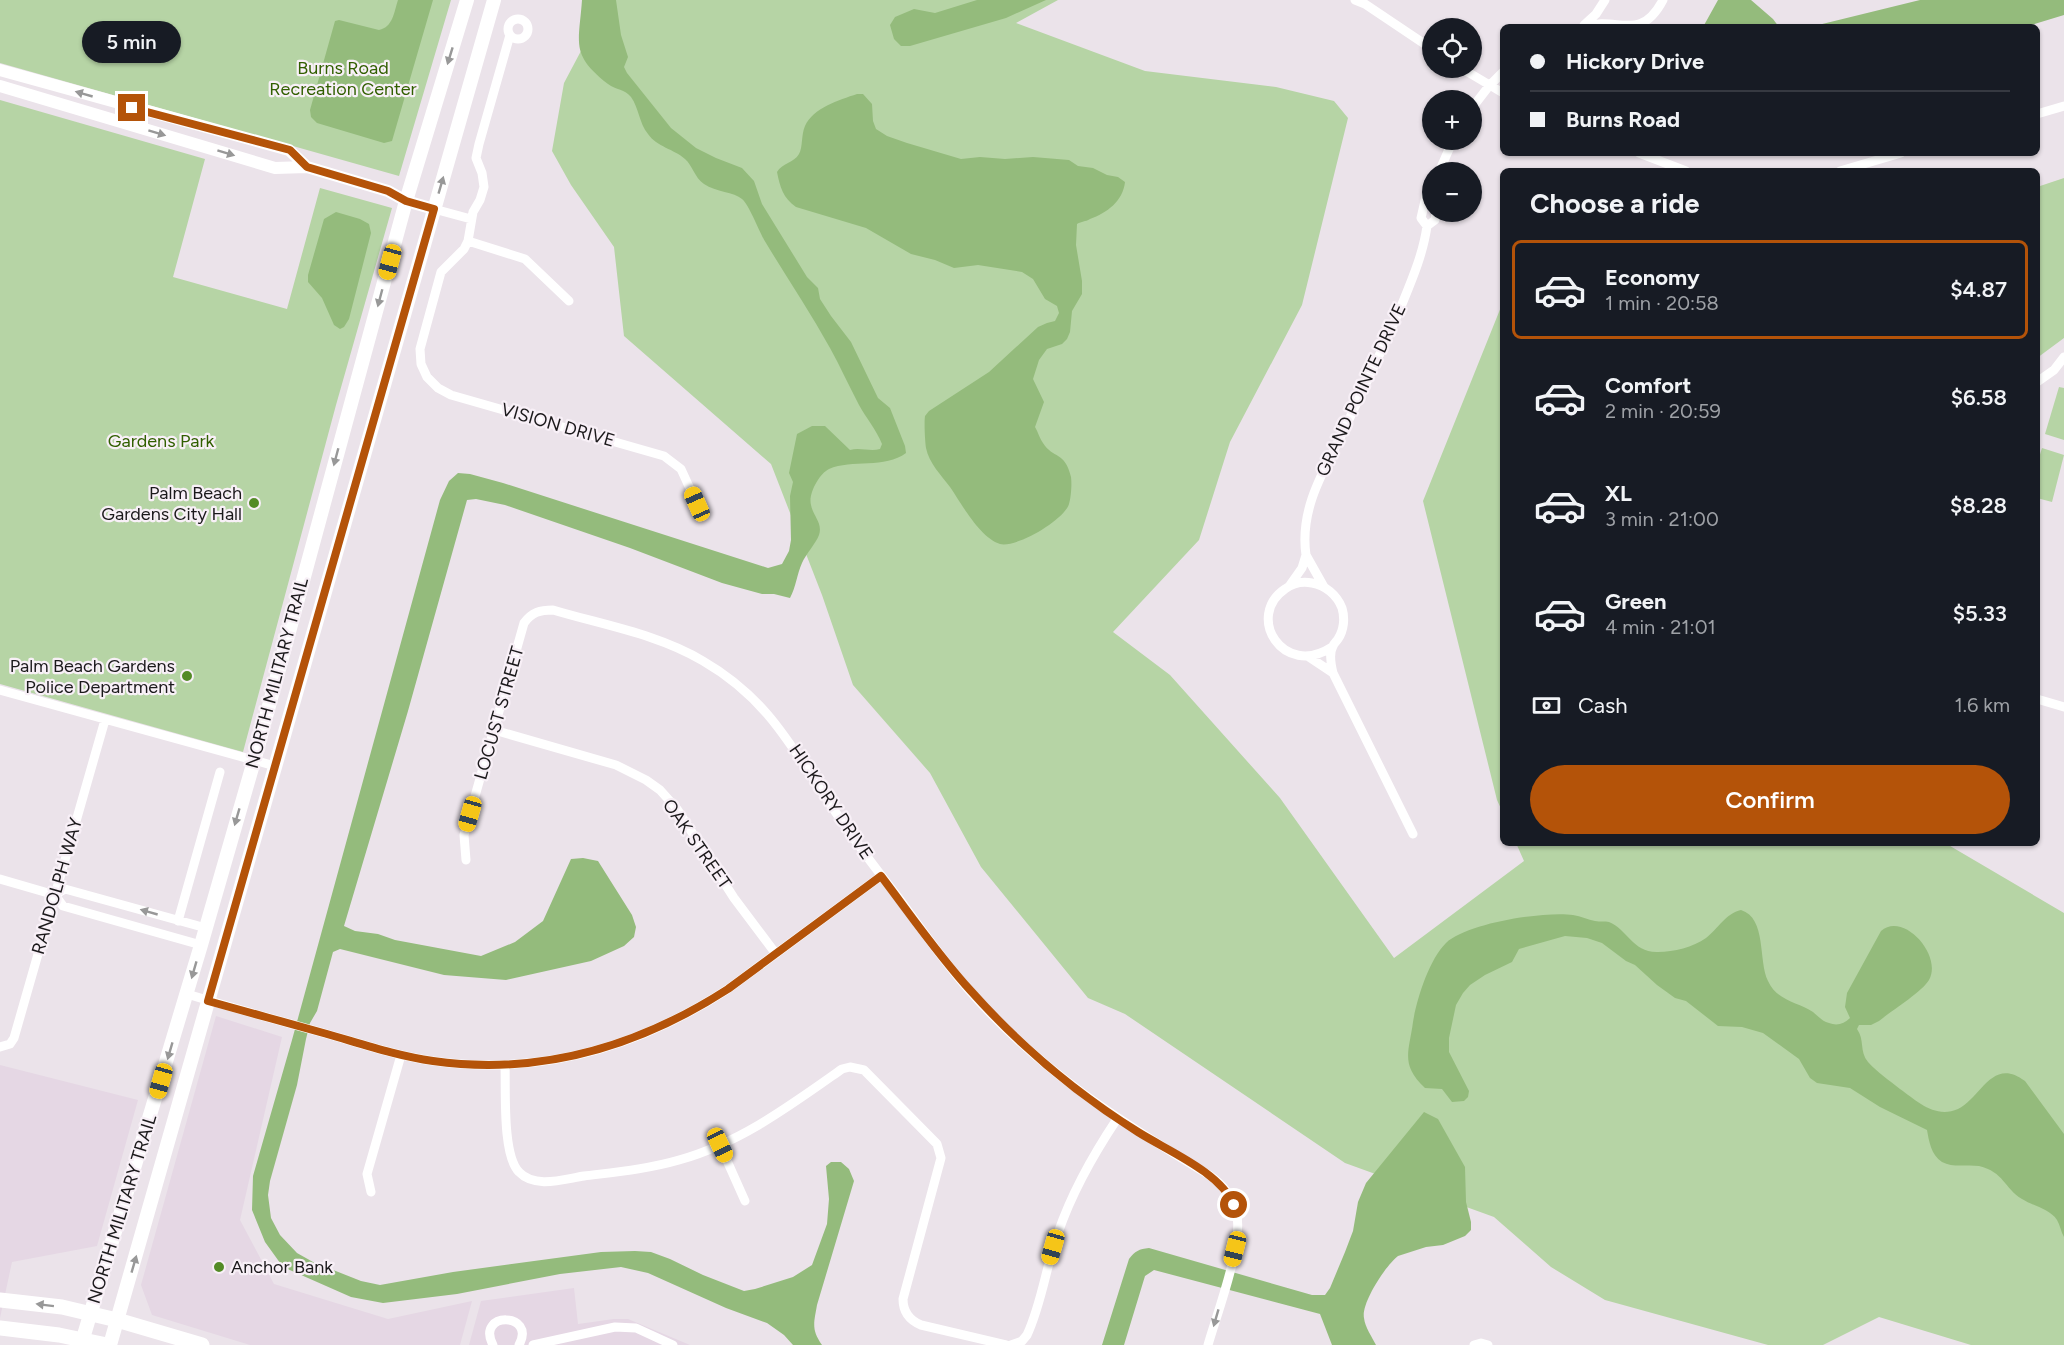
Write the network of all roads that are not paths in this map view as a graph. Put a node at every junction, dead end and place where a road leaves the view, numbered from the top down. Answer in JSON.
{"nodes":[{"id":1,"x":467,"y":0,"type":"edge"},
{"id":2,"x":494,"y":0,"type":"edge"},
{"id":3,"x":1355,"y":0,"type":"edge"},
{"id":4,"x":1605,"y":0,"type":"edge"},
{"id":5,"x":1663,"y":0,"type":"edge"},
{"id":6,"x":1586,"y":24,"type":"edge"},
{"id":7,"x":1638,"y":24,"type":"edge"},
{"id":8,"x":510,"y":35,"type":"dead end"},
{"id":9,"x":1422,"y":42,"type":"edge"},
{"id":10,"x":0,"y":70,"type":"edge"},
{"id":11,"x":1500,"y":75,"type":"edge"},
{"id":12,"x":1477,"y":78,"type":"edge"},
{"id":13,"x":0,"y":86,"type":"edge"},
{"id":14,"x":1489,"y":86,"type":"junction"},
{"id":15,"x":1500,"y":92,"type":"edge"},
{"id":16,"x":1482,"y":95,"type":"edge"},
{"id":17,"x":2064,"y":106,"type":"edge"},
{"id":18,"x":2040,"y":113,"type":"edge"},
{"id":19,"x":1647,"y":156,"type":"edge"},
{"id":20,"x":1891,"y":156,"type":"edge"},
{"id":21,"x":307,"y":167,"type":"junction"},
{"id":22,"x":1678,"y":168,"type":"edge"},
{"id":23,"x":1850,"y":168,"type":"edge"},
{"id":24,"x":406,"y":201,"type":"junction"},
{"id":25,"x":434,"y":209,"type":"junction"},
{"id":26,"x":471,"y":219,"type":"junction"},
{"id":27,"x":1424,"y":222,"type":"edge"},
{"id":28,"x":1432,"y":222,"type":"edge"},
{"id":29,"x":1427,"y":226,"type":"junction"},
{"id":30,"x":468,"y":242,"type":"junction"},
{"id":31,"x":569,"y":301,"type":"dead end"},
{"id":32,"x":2064,"y":357,"type":"edge"},
{"id":33,"x":2040,"y":380,"type":"edge"},
{"id":34,"x":697,"y":504,"type":"dead end"},
{"id":35,"x":1306,"y":555,"type":"junction"},
{"id":36,"x":1289,"y":586,"type":"junction"},
{"id":37,"x":1324,"y":586,"type":"junction"},
{"id":38,"x":541,"y":610,"type":"joint"},
{"id":39,"x":1332,"y":647,"type":"junction"},
{"id":40,"x":1309,"y":657,"type":"junction"},
{"id":41,"x":1333,"y":673,"type":"junction"},
{"id":42,"x":0,"y":690,"type":"edge"},
{"id":43,"x":2040,"y":700,"type":"edge"},
{"id":44,"x":2064,"y":707,"type":"edge"},
{"id":45,"x":105,"y":720,"type":"junction"},
{"id":46,"x":494,"y":730,"type":"junction"},
{"id":47,"x":254,"y":761,"type":"junction"},
{"id":48,"x":275,"y":766,"type":"junction"},
{"id":49,"x":220,"y":772,"type":"dead end"},
{"id":50,"x":1413,"y":834,"type":"dead end"},
{"id":51,"x":466,"y":860,"type":"dead end"},
{"id":52,"x":881,"y":876,"type":"junction"},
{"id":53,"x":0,"y":879,"type":"edge"},
{"id":54,"x":55,"y":895,"type":"junction"},
{"id":55,"x":178,"y":921,"type":"junction"},
{"id":56,"x":206,"y":928,"type":"junction"},
{"id":57,"x":201,"y":945,"type":"junction"},
{"id":58,"x":776,"y":954,"type":"junction"},
{"id":59,"x":187,"y":994,"type":"junction"},
{"id":60,"x":208,"y":1001,"type":"junction"},
{"id":61,"x":2,"y":1047,"type":"edge"},
{"id":62,"x":401,"y":1055,"type":"junction"},
{"id":63,"x":505,"y":1065,"type":"junction"},
{"id":64,"x":1117,"y":1119,"type":"junction"},
{"id":65,"x":720,"y":1145,"type":"junction"},
{"id":66,"x":371,"y":1192,"type":"dead end"},
{"id":67,"x":746,"y":1201,"type":"dead end"},
{"id":68,"x":0,"y":1300,"type":"edge"},
{"id":69,"x":89,"y":1314,"type":"junction"},
{"id":70,"x":117,"y":1320,"type":"junction"},
{"id":71,"x":0,"y":1328,"type":"edge"},
{"id":72,"x":19,"y":1329,"type":"junction"},
{"id":73,"x":82,"y":1342,"type":"edge"},
{"id":74,"x":520,"y":1344,"type":"edge"},
{"id":75,"x":40,"y":1345,"type":"edge"},
{"id":76,"x":108,"y":1345,"type":"edge"},
{"id":77,"x":202,"y":1345,"type":"edge"},
{"id":78,"x":493,"y":1345,"type":"edge"},
{"id":79,"x":533,"y":1345,"type":"edge"},
{"id":80,"x":673,"y":1345,"type":"edge"},
{"id":81,"x":1006,"y":1345,"type":"edge"},
{"id":82,"x":1011,"y":1345,"type":"edge"},
{"id":83,"x":1208,"y":1345,"type":"edge"},
{"id":84,"x":1474,"y":1345,"type":"edge"},
{"id":85,"x":1488,"y":1345,"type":"edge"}],
"edges":[{"from":1,"to":24,"type":"main road","name":"NORTH MILITARY TRAIL","one_way":true},
{"from":25,"to":2,"type":"main road","name":"NORTH MILITARY TRAIL","one_way":true},
{"from":3,"to":9,"type":"street"},
{"from":4,"to":6,"type":"street"},
{"from":5,"to":7,"type":"street"},
{"from":8,"to":26,"type":"street"},
{"from":21,"to":10,"type":"street","one_way":true},
{"from":11,"to":14,"type":"street"},
{"from":12,"to":14,"type":"street"},
{"from":13,"to":21,"type":"street","one_way":true},
{"from":14,"to":15,"type":"street"},
{"from":14,"to":16,"type":"street"},
{"from":17,"to":18,"type":"street"},
{"from":19,"to":22,"type":"street"},
{"from":20,"to":23,"type":"street"},
{"from":21,"to":24,"type":"street"},
{"from":24,"to":25,"type":"street"},
{"from":24,"to":47,"type":"main road","name":"NORTH MILITARY TRAIL","one_way":true},
{"from":25,"to":26,"type":"street"},
{"from":25,"to":48,"type":"main road","name":"NORTH MILITARY TRAIL"},
{"from":26,"to":30,"type":"street"},
{"from":27,"to":29,"type":"street","name":"GRAND POINTE DRIVE"},
{"from":28,"to":29,"type":"street","name":"GRAND POINTE DRIVE"},
{"from":29,"to":35,"type":"street","name":"GRAND POINTE DRIVE"},
{"from":30,"to":31,"type":"street"},
{"from":30,"to":34,"type":"street","name":"VISION DRIVE"},
{"from":32,"to":33,"type":"street"},
{"from":35,"to":36,"type":"street","name":"GRAND POINTE DRIVE"},
{"from":35,"to":37,"type":"street","name":"GRAND POINTE DRIVE"},
{"from":36,"to":37,"type":"street"},
{"from":36,"to":40,"type":"street","name":"GRAND POINTE DRIVE"},
{"from":37,"to":39,"type":"street","name":"GRAND POINTE DRIVE"},
{"from":38,"to":46,"type":"street","name":"LOCUST STREET"},
{"from":38,"to":52,"type":"street","name":"HICKORY DRIVE"},
{"from":39,"to":40,"type":"street"},
{"from":39,"to":41,"type":"street","name":"GRAND POINTE DRIVE"},
{"from":40,"to":41,"type":"street","name":"GRAND POINTE DRIVE"},
{"from":41,"to":50,"type":"street","name":"GRAND POINTE DRIVE"},
{"from":42,"to":45,"type":"street"},
{"from":43,"to":44,"type":"street"},
{"from":45,"to":47,"type":"street"},
{"from":45,"to":54,"type":"street","name":"RANDOLPH WAY"},
{"from":46,"to":51,"type":"street","name":"LOCUST STREET"},
{"from":46,"to":58,"type":"street","name":"OAK STREET"},
{"from":47,"to":48,"type":"street"},
{"from":47,"to":56,"type":"main road","name":"NORTH MILITARY TRAIL","one_way":true},
{"from":48,"to":60,"type":"main road","name":"NORTH MILITARY TRAIL"},
{"from":49,"to":55,"type":"street"},
{"from":52,"to":58,"type":"street"},
{"from":52,"to":64,"type":"street","name":"HICKORY DRIVE"},
{"from":53,"to":54,"type":"street"},
{"from":55,"to":54,"type":"street","one_way":true},
{"from":54,"to":57,"type":"street"},
{"from":54,"to":61,"type":"street","name":"RANDOLPH WAY"},
{"from":55,"to":56,"type":"street"},
{"from":56,"to":57,"type":"main road","name":"NORTH MILITARY TRAIL"},
{"from":57,"to":59,"type":"main road","name":"NORTH MILITARY TRAIL","one_way":true},
{"from":58,"to":63,"type":"street"},
{"from":59,"to":60,"type":"street"},
{"from":59,"to":69,"type":"main road","name":"NORTH MILITARY TRAIL","one_way":true},
{"from":60,"to":62,"type":"street"},
{"from":70,"to":60,"type":"main road","name":"NORTH MILITARY TRAIL","one_way":true},
{"from":62,"to":63,"type":"street"},
{"from":62,"to":66,"type":"street"},
{"from":63,"to":65,"type":"street"},
{"from":64,"to":82,"type":"street"},
{"from":64,"to":83,"type":"street","name":"HICKORY DRIVE","one_way":true},
{"from":65,"to":67,"type":"street"},
{"from":65,"to":81,"type":"street"},
{"from":69,"to":68,"type":"main road","one_way":true},
{"from":69,"to":70,"type":"main road"},
{"from":69,"to":73,"type":"main road","name":"NORTH MILITARY TRAIL"},
{"from":70,"to":76,"type":"main road","name":"NORTH MILITARY TRAIL"},
{"from":70,"to":77,"type":"main road"},
{"from":71,"to":72,"type":"main road"},
{"from":72,"to":73,"type":"main road"},
{"from":72,"to":75,"type":"main road"},
{"from":73,"to":76,"type":"main road"},
{"from":74,"to":78,"type":"street"},
{"from":74,"to":79,"type":"street"},
{"from":79,"to":80,"type":"street"},
{"from":84,"to":85,"type":"street"}]}
